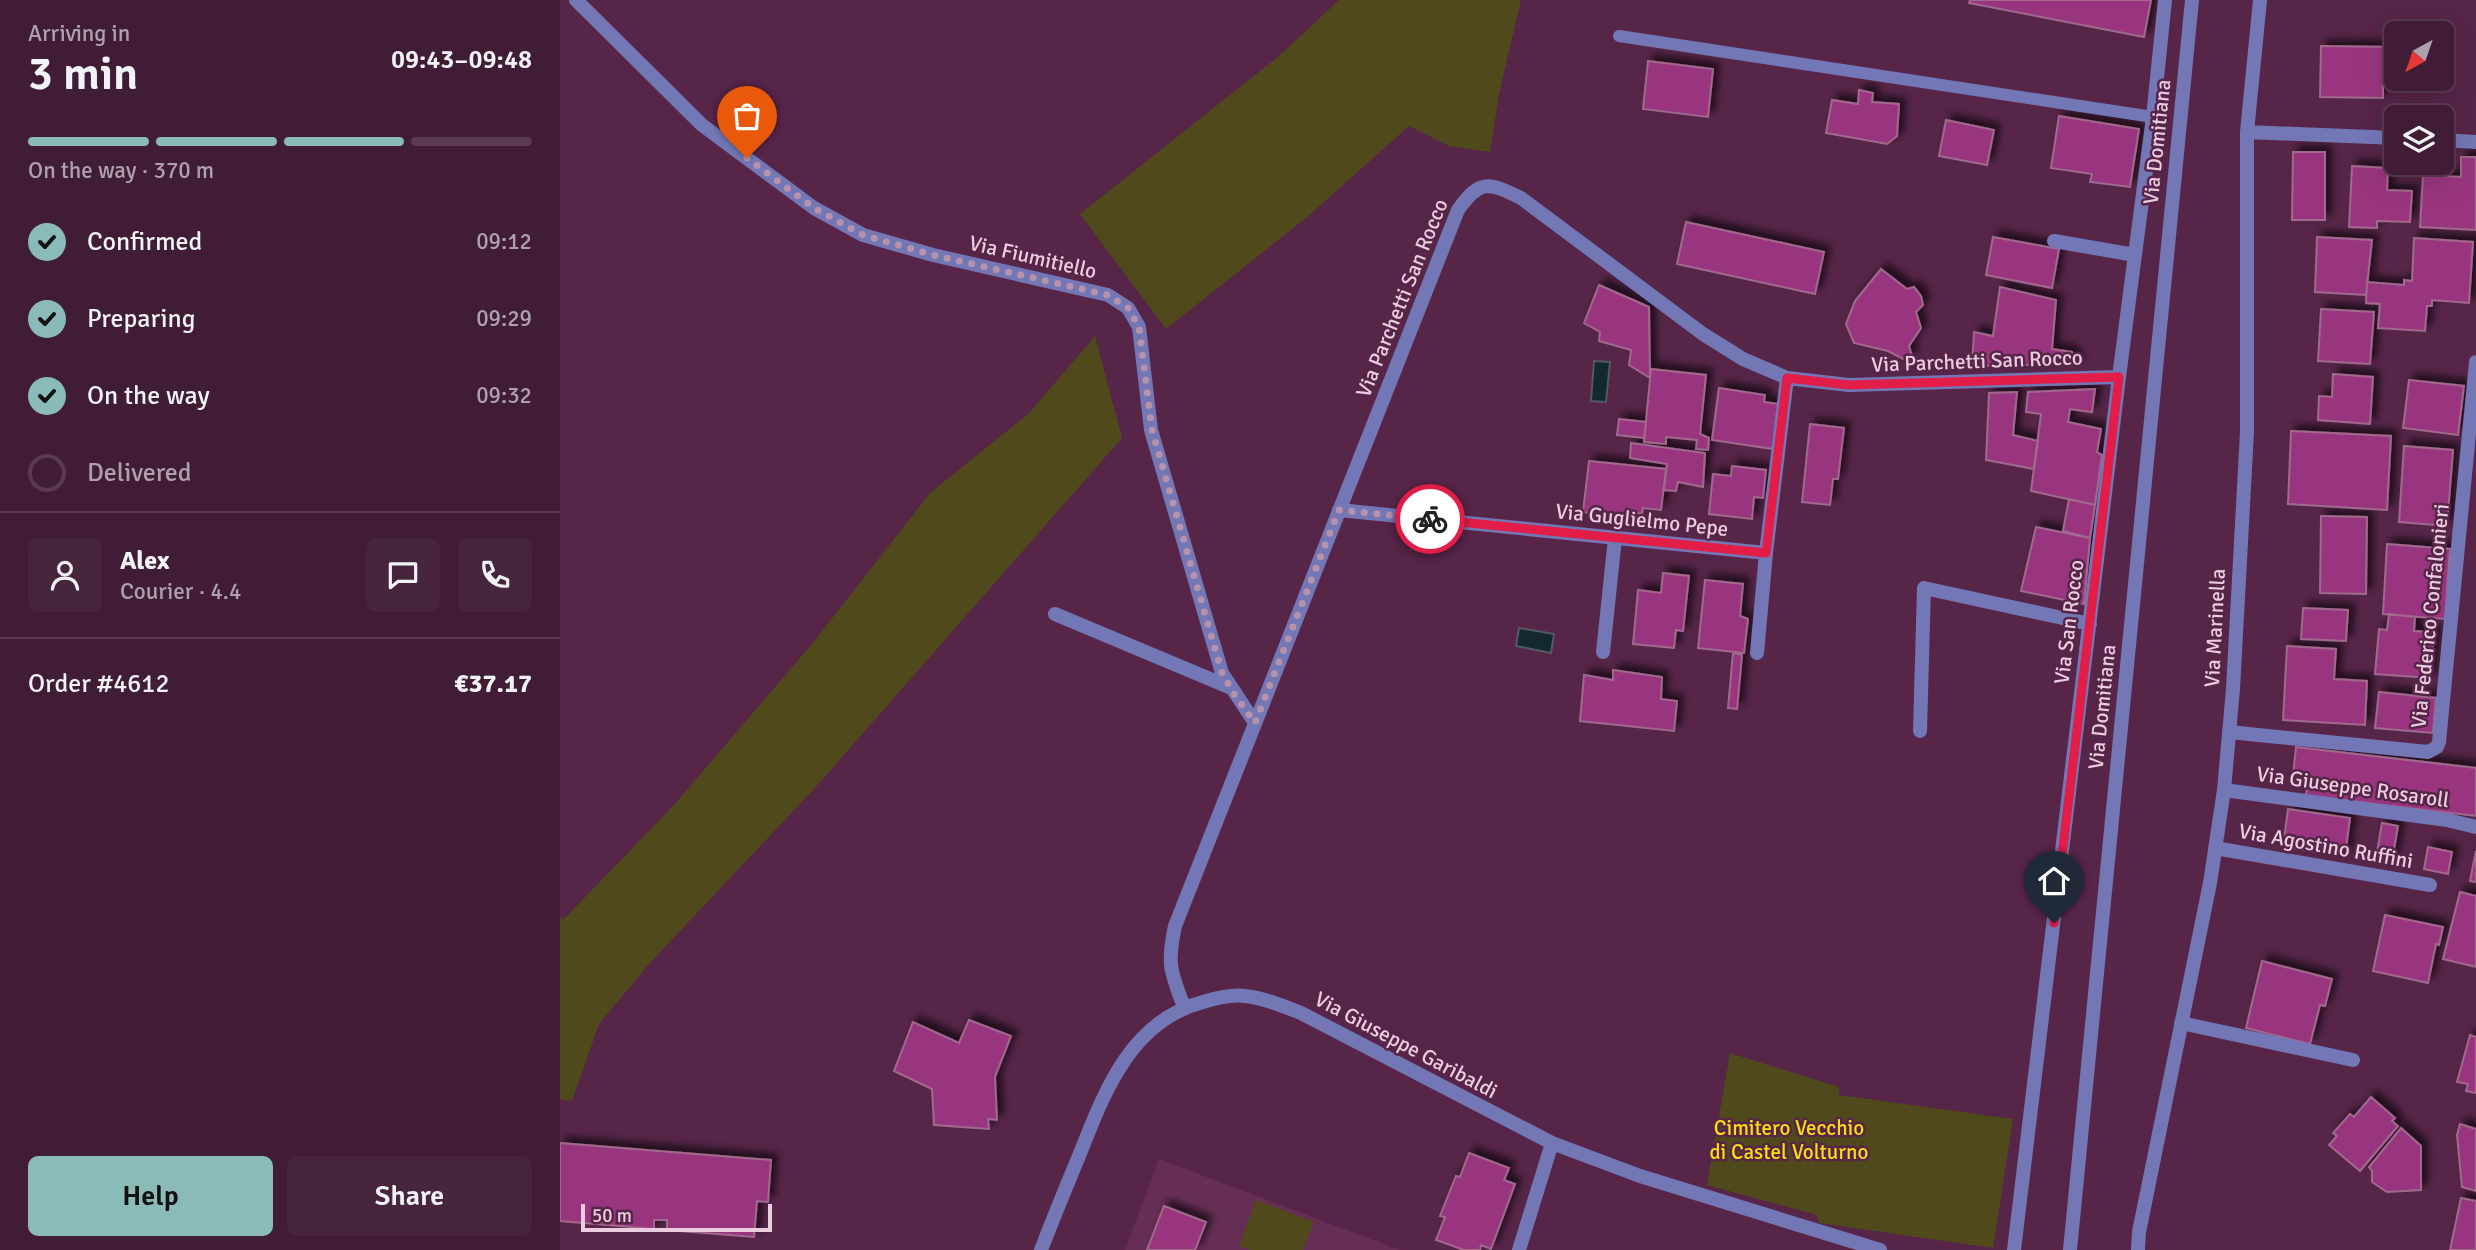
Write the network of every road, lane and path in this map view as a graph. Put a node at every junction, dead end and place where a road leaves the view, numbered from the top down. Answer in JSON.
{"nodes":[{"id":1,"x":576,"y":0,"type":"edge"},
{"id":2,"x":2165,"y":0,"type":"edge"},
{"id":3,"x":2192,"y":0,"type":"edge"},
{"id":4,"x":2260,"y":0,"type":"edge"},
{"id":5,"x":1619,"y":36,"type":"dead end"},
{"id":6,"x":2154,"y":117,"type":"junction"},
{"id":7,"x":2247,"y":132,"type":"junction"},
{"id":8,"x":2384,"y":138,"type":"edge"},
{"id":9,"x":2454,"y":141,"type":"edge"},
{"id":10,"x":2476,"y":142,"type":"edge"},
{"id":11,"x":2054,"y":241,"type":"dead end"},
{"id":12,"x":2135,"y":255,"type":"junction"},
{"id":13,"x":2476,"y":362,"type":"edge"},
{"id":14,"x":2119,"y":377,"type":"junction"},
{"id":15,"x":1787,"y":378,"type":"junction"},
{"id":16,"x":1339,"y":510,"type":"junction"},
{"id":17,"x":1615,"y":538,"type":"junction"},
{"id":18,"x":1766,"y":553,"type":"junction"},
{"id":19,"x":1055,"y":614,"type":"dead end"},
{"id":20,"x":2090,"y":624,"type":"junction"},
{"id":21,"x":1603,"y":652,"type":"dead end"},
{"id":22,"x":1757,"y":653,"type":"dead end"},
{"id":23,"x":1229,"y":687,"type":"junction"},
{"id":24,"x":1255,"y":723,"type":"junction"},
{"id":25,"x":1920,"y":731,"type":"dead end"},
{"id":26,"x":2229,"y":732,"type":"junction"},
{"id":27,"x":2224,"y":790,"type":"junction"},
{"id":28,"x":2476,"y":827,"type":"edge"},
{"id":29,"x":2215,"y":848,"type":"junction"},
{"id":30,"x":2430,"y":885,"type":"dead end"},
{"id":31,"x":1184,"y":1007,"type":"junction"},
{"id":32,"x":2181,"y":1023,"type":"junction"},
{"id":33,"x":2353,"y":1060,"type":"dead end"},
{"id":34,"x":1552,"y":1143,"type":"junction"},
{"id":35,"x":1041,"y":1250,"type":"edge"},
{"id":36,"x":1519,"y":1250,"type":"edge"},
{"id":37,"x":1879,"y":1250,"type":"edge"},
{"id":38,"x":2014,"y":1250,"type":"edge"},
{"id":39,"x":2070,"y":1250,"type":"edge"},
{"id":40,"x":2138,"y":1250,"type":"edge"}],
"edges":[{"from":1,"to":23,"type":"street","name":"Via Fiumitiello"},
{"from":2,"to":6,"type":"street","name":"Via San Rocco"},
{"from":3,"to":39,"type":"street","name":"Via Domitiana"},
{"from":4,"to":7,"type":"street","name":"Via Marinella"},
{"from":5,"to":6,"type":"lane"},
{"from":6,"to":12,"type":"street","name":"Via San Rocco"},
{"from":7,"to":8,"type":"street"},
{"from":7,"to":26,"type":"street","name":"Via Marinella"},
{"from":9,"to":10,"type":"street"},
{"from":11,"to":12,"type":"street"},
{"from":12,"to":14,"type":"street","name":"Via San Rocco"},
{"from":13,"to":26,"type":"street","name":"Via Federico Confalonieri"},
{"from":14,"to":15,"type":"street","name":"Via Parchetti San Rocco"},
{"from":14,"to":20,"type":"street","name":"Via San Rocco"},
{"from":15,"to":16,"type":"street","name":"Via Parchetti San Rocco"},
{"from":15,"to":18,"type":"street"},
{"from":16,"to":17,"type":"street","name":"Via Guglielmo Pepe"},
{"from":16,"to":24,"type":"street","name":"Via Parchetti San Rocco"},
{"from":17,"to":18,"type":"street","name":"Via Guglielmo Pepe"},
{"from":17,"to":21,"type":"street"},
{"from":18,"to":22,"type":"street"},
{"from":19,"to":23,"type":"street"},
{"from":20,"to":25,"type":"street"},
{"from":20,"to":38,"type":"street","name":"Via San Rocco"},
{"from":23,"to":24,"type":"street","name":"Via Fiumitiello"},
{"from":24,"to":31,"type":"street","name":"Via Parchetti San Rocco"},
{"from":26,"to":27,"type":"street","name":"Via Marinella"},
{"from":27,"to":28,"type":"street","name":"Via Giuseppe Rosaroll"},
{"from":27,"to":29,"type":"street","name":"Via Marinella"},
{"from":29,"to":30,"type":"street","name":"Via Agostino Ruffini"},
{"from":29,"to":32,"type":"street","name":"Via Marinella"},
{"from":31,"to":34,"type":"street","name":"Via Giuseppe Garibaldi"},
{"from":31,"to":35,"type":"street","name":"Via Giuseppe Garibaldi"},
{"from":32,"to":33,"type":"street"},
{"from":32,"to":40,"type":"street","name":"Via Marinella"},
{"from":34,"to":36,"type":"street"},
{"from":34,"to":37,"type":"street","name":"Via Giuseppe Garibaldi"}]}
